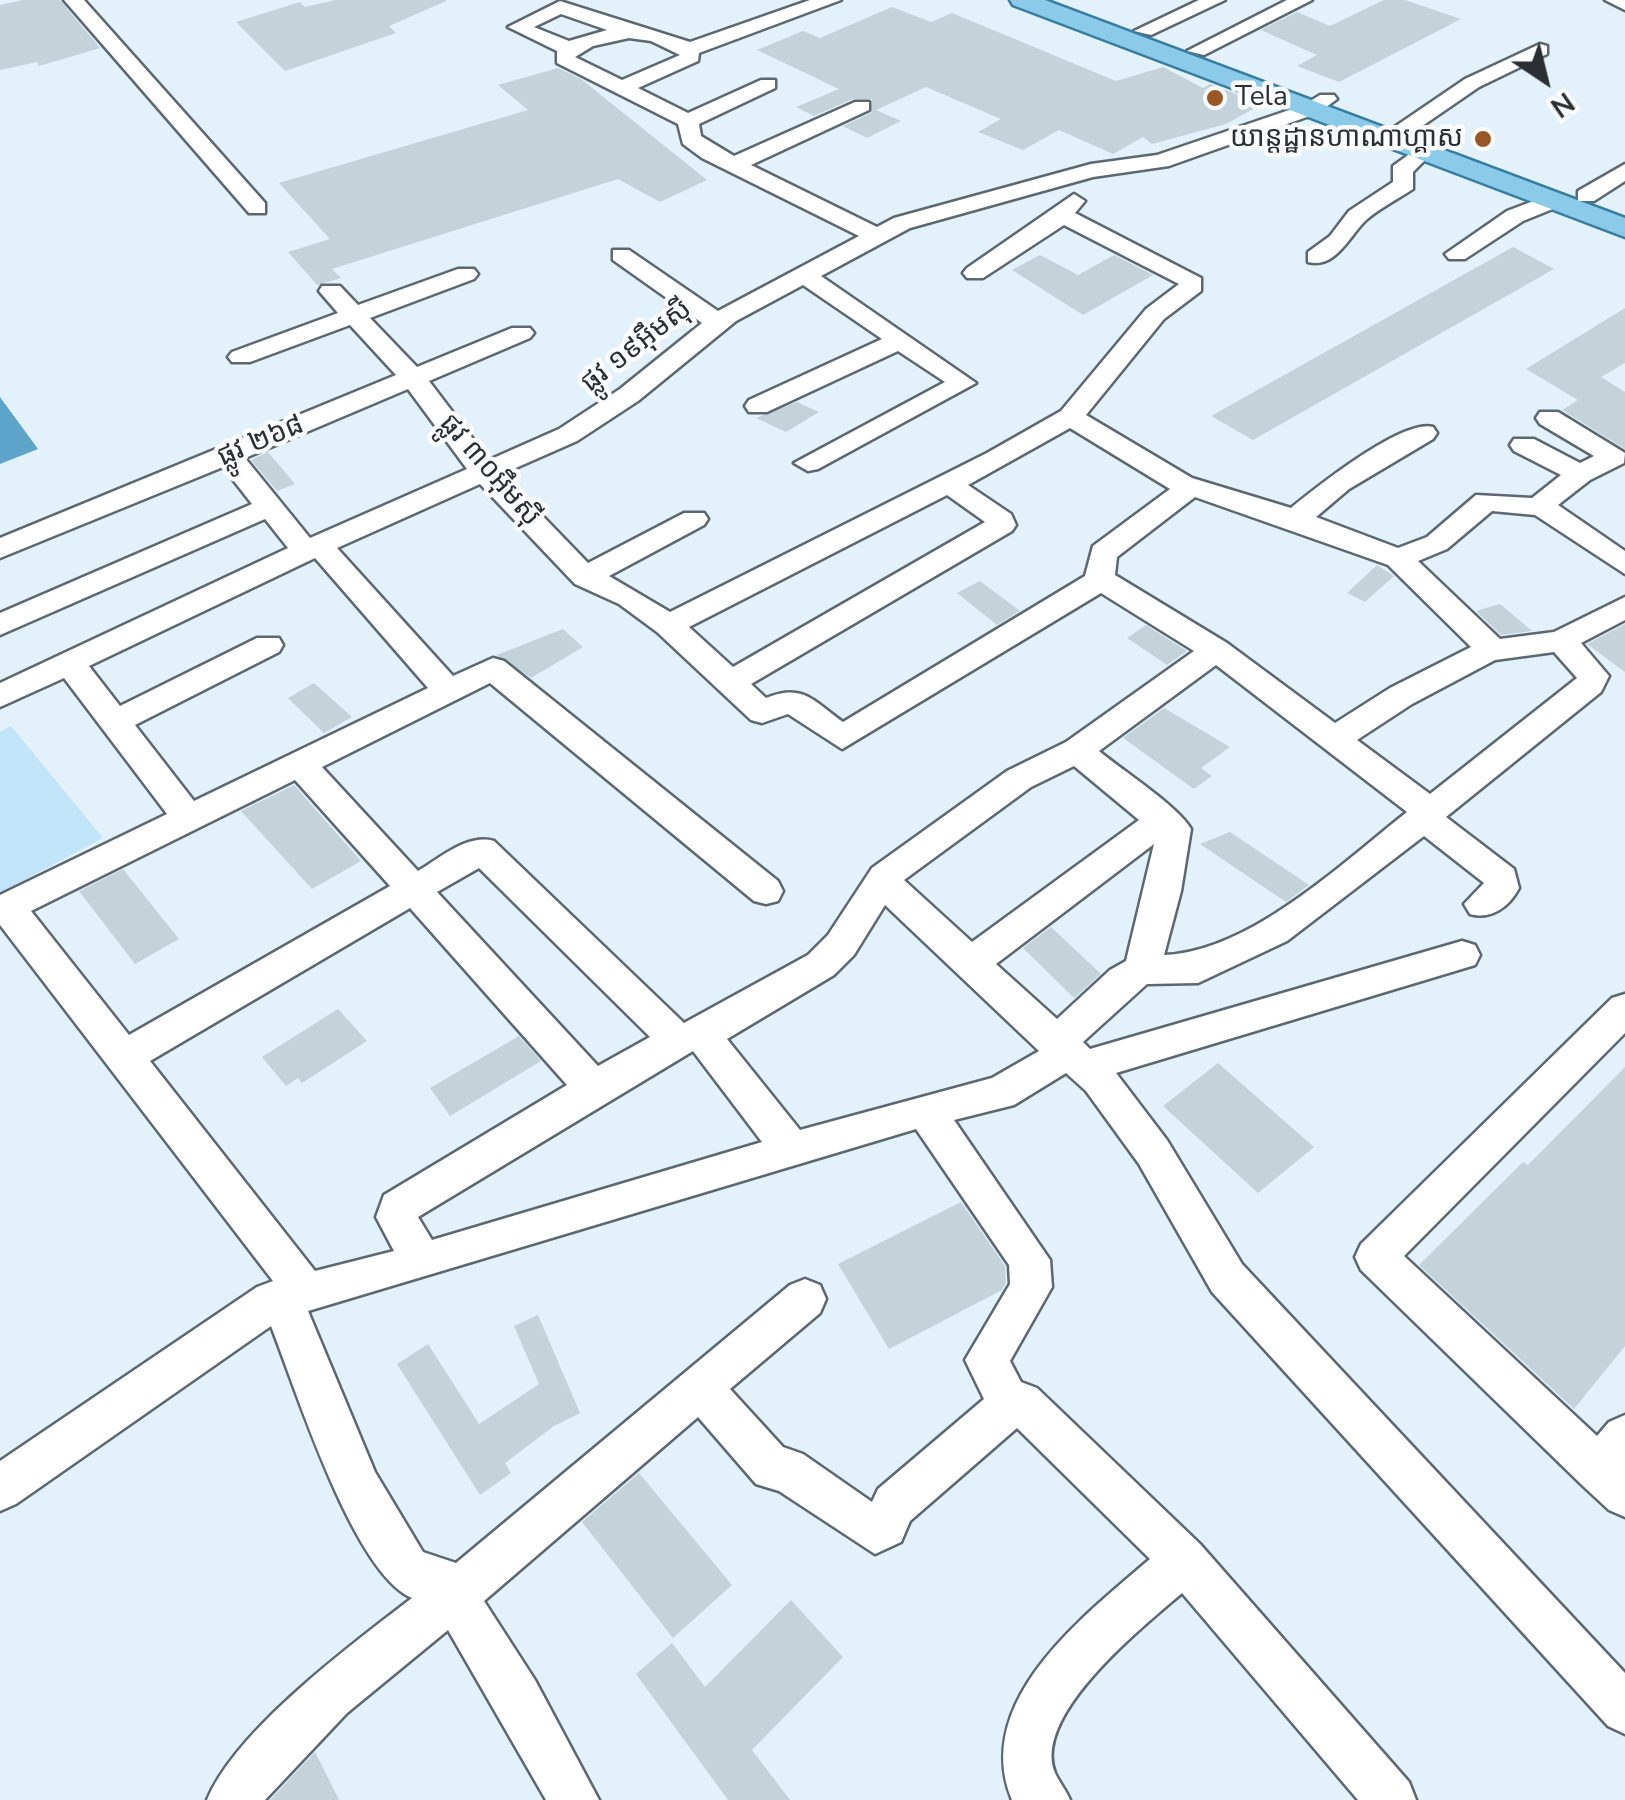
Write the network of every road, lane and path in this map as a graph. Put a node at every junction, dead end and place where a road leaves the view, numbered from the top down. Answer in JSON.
{"nodes":[{"id":1,"x":74,"y":0,"type":"edge"},
{"id":2,"x":831,"y":0,"type":"edge"},
{"id":3,"x":1022,"y":0,"type":"edge"},
{"id":4,"x":1062,"y":0,"type":"edge"},
{"id":5,"x":1215,"y":0,"type":"edge"},
{"id":6,"x":1302,"y":0,"type":"edge"},
{"id":7,"x":1615,"y":0,"type":"edge"},
{"id":8,"x":1625,"y":4,"type":"edge"},
{"id":9,"x":625,"y":29,"type":"junction"},
{"id":10,"x":1144,"y":31,"type":"junction"},
{"id":11,"x":568,"y":48,"type":"junction"},
{"id":12,"x":690,"y":49,"type":"junction"},
{"id":13,"x":1540,"y":50,"type":"dead end"},
{"id":14,"x":1198,"y":51,"type":"junction"},
{"id":15,"x":768,"y":84,"type":"dead end"},
{"id":16,"x":619,"y":89,"type":"junction"},
{"id":17,"x":1319,"y":104,"type":"junction"},
{"id":18,"x":862,"y":106,"type":"dead end"},
{"id":19,"x":688,"y":121,"type":"junction"},
{"id":20,"x":1404,"y":128,"type":"junction"},
{"id":21,"x":1422,"y":152,"type":"junction"},
{"id":22,"x":734,"y":164,"type":"junction"},
{"id":23,"x":1134,"y":166,"type":"junction"},
{"id":24,"x":1625,"y":172,"type":"edge"},
{"id":25,"x":1586,"y":196,"type":"junction"},
{"id":26,"x":1552,"y":201,"type":"junction"},
{"id":27,"x":257,"y":208,"type":"dead end"},
{"id":28,"x":1625,"y":210,"type":"edge"},
{"id":29,"x":1061,"y":216,"type":"junction"},
{"id":30,"x":1625,"y":228,"type":"edge"},
{"id":31,"x":875,"y":235,"type":"junction"},
{"id":32,"x":1457,"y":254,"type":"dead end"},
{"id":33,"x":621,"y":255,"type":"dead end"},
{"id":34,"x":1316,"y":257,"type":"dead end"},
{"id":35,"x":975,"y":273,"type":"dead end"},
{"id":36,"x":466,"y":274,"type":"dead end"},
{"id":37,"x":802,"y":274,"type":"junction"},
{"id":38,"x":331,"y":291,"type":"dead end"},
{"id":39,"x":352,"y":315,"type":"junction"},
{"id":40,"x":718,"y":323,"type":"junction"},
{"id":41,"x":522,"y":333,"type":"dead end"},
{"id":42,"x":900,"y":340,"type":"junction"},
{"id":43,"x":241,"y":358,"type":"dead end"},
{"id":44,"x":414,"y":379,"type":"junction"},
{"id":45,"x":758,"y":406,"type":"dead end"},
{"id":46,"x":1070,"y":416,"type":"junction"},
{"id":47,"x":1550,"y":418,"type":"dead end"},
{"id":48,"x":1424,"y":433,"type":"dead end"},
{"id":49,"x":1524,"y":445,"type":"dead end"},
{"id":50,"x":229,"y":456,"type":"junction"},
{"id":51,"x":808,"y":462,"type":"dead end"},
{"id":52,"x":482,"y":470,"type":"junction"},
{"id":53,"x":1580,"y":474,"type":"junction"},
{"id":54,"x":946,"y":483,"type":"junction"},
{"id":55,"x":1190,"y":487,"type":"junction"},
{"id":56,"x":269,"y":506,"type":"junction"},
{"id":57,"x":1540,"y":506,"type":"junction"},
{"id":58,"x":694,"y":519,"type":"dead end"},
{"id":59,"x":1295,"y":520,"type":"junction"},
{"id":60,"x":312,"y":548,"type":"junction"},
{"id":61,"x":0,"y":549,"type":"edge"},
{"id":62,"x":1398,"y":558,"type":"junction"},
{"id":63,"x":1625,"y":565,"type":"edge"},
{"id":64,"x":585,"y":578,"type":"junction"},
{"id":65,"x":1100,"y":579,"type":"junction"},
{"id":66,"x":1625,"y":607,"type":"edge"},
{"id":67,"x":0,"y":625,"type":"edge"},
{"id":68,"x":668,"y":625,"type":"junction"},
{"id":69,"x":1561,"y":641,"type":"junction"},
{"id":70,"x":268,"y":646,"type":"dead end"},
{"id":71,"x":1216,"y":650,"type":"junction"},
{"id":72,"x":1493,"y":650,"type":"junction"},
{"id":73,"x":71,"y":664,"type":"junction"},
{"id":74,"x":729,"y":683,"type":"junction"},
{"id":75,"x":447,"y":689,"type":"junction"},
{"id":76,"x":0,"y":696,"type":"edge"},
{"id":77,"x":114,"y":722,"type":"junction"},
{"id":78,"x":1331,"y":741,"type":"junction"},
{"id":79,"x":1077,"y":750,"type":"junction"},
{"id":80,"x":298,"y":762,"type":"junction"},
{"id":81,"x":1426,"y":814,"type":"junction"},
{"id":82,"x":187,"y":816,"type":"junction"},
{"id":83,"x":1166,"y":818,"type":"junction"},
{"id":84,"x":882,"y":880,"type":"junction"},
{"id":85,"x":414,"y":888,"type":"junction"},
{"id":86,"x":766,"y":892,"type":"dead end"},
{"id":87,"x":1482,"y":904,"type":"dead end"},
{"id":88,"x":4,"y":909,"type":"edge"},
{"id":89,"x":1462,"y":955,"type":"dead end"},
{"id":90,"x":972,"y":962,"type":"junction"},
{"id":91,"x":1142,"y":970,"type":"junction"},
{"id":92,"x":1625,"y":1009,"type":"edge"},
{"id":93,"x":692,"y":1036,"type":"junction"},
{"id":94,"x":1073,"y":1054,"type":"junction"},
{"id":95,"x":124,"y":1056,"type":"junction"},
{"id":96,"x":594,"y":1088,"type":"junction"},
{"id":97,"x":924,"y":1110,"type":"junction"},
{"id":98,"x":793,"y":1151,"type":"junction"},
{"id":99,"x":422,"y":1261,"type":"junction"},
{"id":100,"x":295,"y":1295,"type":"junction"},
{"id":101,"x":805,"y":1299,"type":"dead end"},
{"id":102,"x":698,"y":1385,"type":"junction"},
{"id":103,"x":1010,"y":1406,"type":"junction"},
{"id":104,"x":1616,"y":1466,"type":"edge"},
{"id":105,"x":0,"y":1488,"type":"edge"},
{"id":106,"x":1184,"y":1560,"type":"junction"},
{"id":107,"x":453,"y":1595,"type":"junction"},
{"id":108,"x":1625,"y":1709,"type":"edge"},
{"id":109,"x":1034,"y":1794,"type":"edge"},
{"id":110,"x":566,"y":1796,"type":"edge"},
{"id":111,"x":232,"y":1800,"type":"edge"},
{"id":112,"x":1392,"y":1800,"type":"edge"}],
"edges":[{"from":1,"to":27,"type":"street"},
{"from":2,"to":12,"type":"street"},
{"from":3,"to":17,"type":"main road"},
{"from":4,"to":10,"type":"main road"},
{"from":5,"to":10,"type":"street"},
{"from":6,"to":14,"type":"street"},
{"from":7,"to":8,"type":"street"},
{"from":9,"to":11,"type":"street"},
{"from":9,"to":11,"type":"street"},
{"from":9,"to":12,"type":"street"},
{"from":10,"to":14,"type":"main road"},
{"from":11,"to":16,"type":"street"},
{"from":12,"to":16,"type":"street"},
{"from":13,"to":20,"type":"street"},
{"from":14,"to":17,"type":"main road"},
{"from":15,"to":19,"type":"street"},
{"from":16,"to":19,"type":"street"},
{"from":17,"to":20,"type":"main road"},
{"from":17,"to":21,"type":"main road"},
{"from":17,"to":23,"type":"street","name":"ផ្លូវ ១៩អ៊ឹមស៊ី"},
{"from":18,"to":22,"type":"street"},
{"from":19,"to":22,"type":"street"},
{"from":20,"to":25,"type":"main road"},
{"from":21,"to":26,"type":"main road"},
{"from":21,"to":34,"type":"street"},
{"from":22,"to":31,"type":"street"},
{"from":23,"to":29,"type":"street"},
{"from":23,"to":31,"type":"street","name":"ផ្លូវ ១៩អ៊ឹមស៊ី"},
{"from":24,"to":25,"type":"street"},
{"from":25,"to":28,"type":"main road"},
{"from":26,"to":30,"type":"main road"},
{"from":26,"to":32,"type":"street"},
{"from":29,"to":35,"type":"street"},
{"from":29,"to":46,"type":"street"},
{"from":31,"to":37,"type":"street","name":"ផ្លូវ ១៩អ៊ឹមស៊ី"},
{"from":33,"to":40,"type":"street"},
{"from":36,"to":39,"type":"street"},
{"from":37,"to":40,"type":"street","name":"ផ្លូវ ១៩អ៊ឹមស៊ី"},
{"from":37,"to":42,"type":"street"},
{"from":38,"to":39,"type":"street","name":"ផ្លូវ ៣០អ៊ឹមស៊ី"},
{"from":39,"to":43,"type":"street"},
{"from":39,"to":44,"type":"street","name":"ផ្លូវ ៣០អ៊ឹមស៊ី"},
{"from":40,"to":52,"type":"street","name":"ផ្លូវ ១៩អ៊ឹមស៊ី"},
{"from":41,"to":44,"type":"street","name":"ផ្លូវ ២៦៨"},
{"from":42,"to":45,"type":"street"},
{"from":42,"to":51,"type":"street"},
{"from":44,"to":50,"type":"street","name":"ផ្លូវ ២៦៨"},
{"from":44,"to":52,"type":"street","name":"ផ្លូវ ៣០អ៊ឹមស៊ី"},
{"from":46,"to":54,"type":"street"},
{"from":46,"to":55,"type":"street"},
{"from":47,"to":53,"type":"street"},
{"from":48,"to":59,"type":"street"},
{"from":49,"to":53,"type":"street"},
{"from":50,"to":56,"type":"street"},
{"from":50,"to":61,"type":"street","name":"ផ្លូវ ២៦៨"},
{"from":52,"to":60,"type":"street","name":"ផ្លូវ ១៩អ៊ឹមស៊ី"},
{"from":52,"to":64,"type":"street","name":"ផ្លូវ ៣០អ៊ឹមស៊ី"},
{"from":53,"to":57,"type":"street"},
{"from":54,"to":68,"type":"street"},
{"from":54,"to":74,"type":"street"},
{"from":55,"to":59,"type":"street"},
{"from":55,"to":65,"type":"street"},
{"from":56,"to":60,"type":"street"},
{"from":56,"to":67,"type":"street"},
{"from":57,"to":62,"type":"street"},
{"from":57,"to":63,"type":"street"},
{"from":58,"to":64,"type":"street"},
{"from":59,"to":62,"type":"street"},
{"from":60,"to":73,"type":"street","name":"ផ្លូវ ១៩អ៊ឹមស៊ី"},
{"from":60,"to":75,"type":"street"},
{"from":62,"to":72,"type":"street"},
{"from":64,"to":68,"type":"street","name":"ផ្លូវ ៣០អ៊ឹមស៊ី"},
{"from":65,"to":71,"type":"street"},
{"from":65,"to":74,"type":"street","name":"ផ្លូវ ៣០អ៊ឹមស៊ី"},
{"from":66,"to":69,"type":"street"},
{"from":68,"to":74,"type":"street","name":"ផ្លូវ ៣០អ៊ឹមស៊ី"},
{"from":69,"to":72,"type":"street"},
{"from":69,"to":81,"type":"street"},
{"from":70,"to":77,"type":"street"},
{"from":71,"to":78,"type":"street"},
{"from":71,"to":79,"type":"street"},
{"from":72,"to":78,"type":"street"},
{"from":73,"to":76,"type":"street","name":"ផ្លូវ ១៩អ៊ឹមស៊ី"},
{"from":73,"to":77,"type":"street"},
{"from":75,"to":80,"type":"street"},
{"from":75,"to":86,"type":"street"},
{"from":77,"to":82,"type":"street"},
{"from":78,"to":81,"type":"street"},
{"from":79,"to":83,"type":"street"},
{"from":79,"to":84,"type":"street"},
{"from":80,"to":82,"type":"street"},
{"from":80,"to":85,"type":"street"},
{"from":81,"to":87,"type":"street"},
{"from":81,"to":91,"type":"street"},
{"from":82,"to":88,"type":"street"},
{"from":83,"to":90,"type":"street"},
{"from":83,"to":91,"type":"street"},
{"from":84,"to":90,"type":"street"},
{"from":84,"to":93,"type":"street"},
{"from":85,"to":93,"type":"street"},
{"from":85,"to":95,"type":"street"},
{"from":85,"to":96,"type":"street"},
{"from":88,"to":95,"type":"street"},
{"from":89,"to":94,"type":"street"},
{"from":90,"to":94,"type":"street"},
{"from":91,"to":94,"type":"street"},
{"from":92,"to":104,"type":"street"},
{"from":93,"to":96,"type":"street"},
{"from":93,"to":98,"type":"street"},
{"from":94,"to":97,"type":"street"},
{"from":94,"to":108,"type":"street"},
{"from":95,"to":100,"type":"street"},
{"from":96,"to":99,"type":"street"},
{"from":97,"to":98,"type":"street"},
{"from":97,"to":103,"type":"street"},
{"from":98,"to":99,"type":"street"},
{"from":99,"to":100,"type":"street"},
{"from":100,"to":105,"type":"street"},
{"from":100,"to":107,"type":"street"},
{"from":101,"to":102,"type":"street"},
{"from":102,"to":103,"type":"street"},
{"from":102,"to":107,"type":"street"},
{"from":103,"to":106,"type":"street"},
{"from":106,"to":109,"type":"street"},
{"from":106,"to":112,"type":"street"},
{"from":107,"to":110,"type":"street"},
{"from":107,"to":111,"type":"street"}]}
